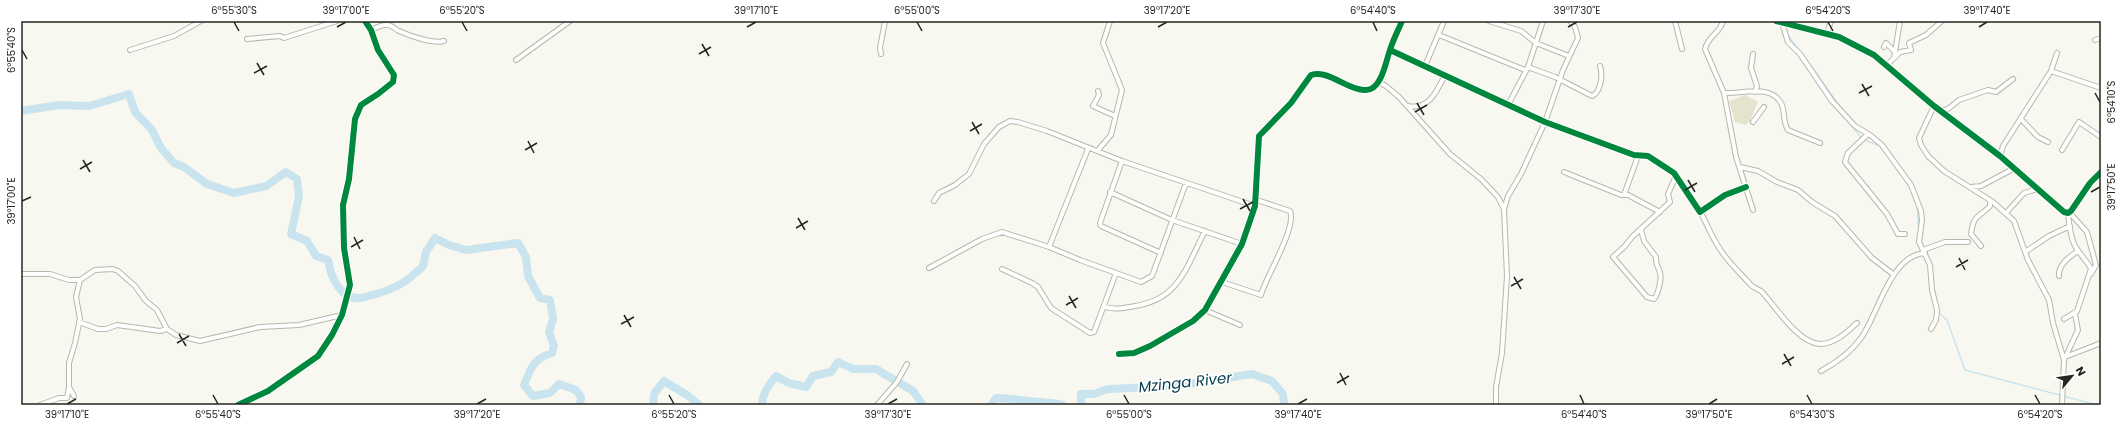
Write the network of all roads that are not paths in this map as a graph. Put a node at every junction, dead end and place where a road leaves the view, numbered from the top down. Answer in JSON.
{"nodes":[{"id":1,"x":201,"y":21,"type":"edge"},
{"id":2,"x":337,"y":21,"type":"edge"},
{"id":3,"x":365,"y":21,"type":"edge"},
{"id":4,"x":570,"y":21,"type":"edge"},
{"id":5,"x":885,"y":21,"type":"edge"},
{"id":6,"x":1110,"y":21,"type":"edge"},
{"id":7,"x":1402,"y":21,"type":"edge"},
{"id":8,"x":1444,"y":21,"type":"edge"},
{"id":9,"x":1489,"y":21,"type":"edge"},
{"id":10,"x":1543,"y":21,"type":"edge"},
{"id":11,"x":1570,"y":21,"type":"edge"},
{"id":12,"x":1675,"y":21,"type":"edge"},
{"id":13,"x":1723,"y":21,"type":"edge"},
{"id":14,"x":1776,"y":21,"type":"edge"},
{"id":15,"x":1831,"y":21,"type":"edge"},
{"id":16,"x":1900,"y":21,"type":"edge"},
{"id":17,"x":1942,"y":21,"type":"edge"},
{"id":18,"x":1502,"y":23,"type":"edge"},
{"id":19,"x":1782,"y":23,"type":"junction"},
{"id":20,"x":371,"y":30,"type":"junction"},
{"id":21,"x":1827,"y":33,"type":"junction"},
{"id":22,"x":1439,"y":35,"type":"junction"},
{"id":23,"x":2101,"y":38,"type":"edge"},
{"id":24,"x":247,"y":39,"type":"dead end"},
{"id":25,"x":2095,"y":40,"type":"dead end"},
{"id":26,"x":444,"y":41,"type":"dead end"},
{"id":27,"x":1536,"y":43,"type":"junction"},
{"id":28,"x":1884,"y":47,"type":"dead end"},
{"id":29,"x":1682,"y":49,"type":"dead end"},
{"id":30,"x":130,"y":50,"type":"dead end"},
{"id":31,"x":1390,"y":50,"type":"junction"},
{"id":32,"x":1895,"y":52,"type":"junction"},
{"id":33,"x":2057,"y":53,"type":"dead end"},
{"id":34,"x":881,"y":54,"type":"dead end"},
{"id":35,"x":1753,"y":54,"type":"dead end"},
{"id":36,"x":1569,"y":56,"type":"junction"},
{"id":37,"x":1894,"y":58,"type":"junction"},
{"id":38,"x":516,"y":60,"type":"dead end"},
{"id":39,"x":1884,"y":64,"type":"junction"},
{"id":40,"x":1425,"y":66,"type":"junction"},
{"id":41,"x":1600,"y":66,"type":"dead end"},
{"id":42,"x":1526,"y":68,"type":"junction"},
{"id":43,"x":2051,"y":71,"type":"junction"},
{"id":44,"x":1444,"y":77,"type":"junction"},
{"id":45,"x":2013,"y":79,"type":"dead end"},
{"id":46,"x":1559,"y":80,"type":"junction"},
{"id":47,"x":1378,"y":82,"type":"junction"},
{"id":48,"x":2101,"y":88,"type":"edge"},
{"id":49,"x":1098,"y":91,"type":"dead end"},
{"id":50,"x":1754,"y":92,"type":"junction"},
{"id":51,"x":1724,"y":93,"type":"junction"},
{"id":52,"x":1508,"y":105,"type":"junction"},
{"id":53,"x":1408,"y":106,"type":"junction"},
{"id":54,"x":1934,"y":106,"type":"junction"},
{"id":55,"x":1764,"y":107,"type":"dead end"},
{"id":56,"x":1941,"y":111,"type":"junction"},
{"id":57,"x":1115,"y":116,"type":"junction"},
{"id":58,"x":2020,"y":119,"type":"junction"},
{"id":59,"x":1545,"y":122,"type":"junction"},
{"id":60,"x":1753,"y":122,"type":"dead end"},
{"id":61,"x":1868,"y":134,"type":"junction"},
{"id":62,"x":2101,"y":137,"type":"edge"},
{"id":63,"x":2048,"y":142,"type":"dead end"},
{"id":64,"x":1820,"y":144,"type":"dead end"},
{"id":65,"x":1088,"y":149,"type":"junction"},
{"id":66,"x":1098,"y":150,"type":"junction"},
{"id":67,"x":2062,"y":150,"type":"dead end"},
{"id":68,"x":1638,"y":156,"type":"junction"},
{"id":69,"x":2000,"y":156,"type":"junction"},
{"id":70,"x":1122,"y":161,"type":"junction"},
{"id":71,"x":1740,"y":167,"type":"junction"},
{"id":72,"x":2014,"y":169,"type":"junction"},
{"id":73,"x":1564,"y":172,"type":"dead end"},
{"id":74,"x":2101,"y":172,"type":"edge"},
{"id":75,"x":1676,"y":176,"type":"junction"},
{"id":76,"x":1186,"y":183,"type":"junction"},
{"id":77,"x":1746,"y":186,"type":"junction"},
{"id":78,"x":1971,"y":187,"type":"junction"},
{"id":79,"x":2037,"y":189,"type":"junction"},
{"id":80,"x":1110,"y":192,"type":"junction"},
{"id":81,"x":1624,"y":195,"type":"junction"},
{"id":82,"x":1257,"y":200,"type":"junction"},
{"id":83,"x":1990,"y":200,"type":"junction"},
{"id":84,"x":934,"y":201,"type":"dead end"},
{"id":85,"x":1255,"y":206,"type":"junction"},
{"id":86,"x":1504,"y":209,"type":"junction"},
{"id":87,"x":1753,"y":210,"type":"dead end"},
{"id":88,"x":1700,"y":211,"type":"junction"},
{"id":89,"x":1660,"y":212,"type":"junction"},
{"id":90,"x":2069,"y":212,"type":"junction"},
{"id":91,"x":2006,"y":213,"type":"junction"},
{"id":92,"x":1172,"y":220,"type":"junction"},
{"id":93,"x":2070,"y":226,"type":"junction"},
{"id":94,"x":1641,"y":230,"type":"junction"},
{"id":95,"x":1205,"y":231,"type":"junction"},
{"id":96,"x":1905,"y":234,"type":"dead end"},
{"id":97,"x":1968,"y":242,"type":"dead end"},
{"id":98,"x":1242,"y":244,"type":"junction"},
{"id":99,"x":1981,"y":246,"type":"dead end"},
{"id":100,"x":1049,"y":247,"type":"junction"},
{"id":101,"x":2078,"y":251,"type":"junction"},
{"id":102,"x":1924,"y":252,"type":"junction"},
{"id":103,"x":2025,"y":252,"type":"junction"},
{"id":104,"x":1161,"y":253,"type":"junction"},
{"id":105,"x":929,"y":268,"type":"dead end"},
{"id":106,"x":1002,"y":269,"type":"dead end"},
{"id":107,"x":1116,"y":273,"type":"junction"},
{"id":108,"x":21,"y":274,"type":"edge"},
{"id":109,"x":1893,"y":274,"type":"junction"},
{"id":110,"x":2059,"y":276,"type":"dead end"},
{"id":111,"x":2089,"y":276,"type":"junction"},
{"id":112,"x":80,"y":280,"type":"junction"},
{"id":113,"x":1222,"y":282,"type":"junction"},
{"id":114,"x":1105,"y":307,"type":"junction"},
{"id":115,"x":1205,"y":310,"type":"junction"},
{"id":116,"x":2075,"y":314,"type":"junction"},
{"id":117,"x":342,"y":315,"type":"junction"},
{"id":118,"x":2064,"y":319,"type":"dead end"},
{"id":119,"x":79,"y":322,"type":"junction"},
{"id":120,"x":1857,"y":323,"type":"dead end"},
{"id":121,"x":1240,"y":325,"type":"dead end"},
{"id":122,"x":167,"y":329,"type":"junction"},
{"id":123,"x":1932,"y":329,"type":"dead end"},
{"id":124,"x":2101,"y":343,"type":"edge"},
{"id":125,"x":1119,"y":354,"type":"dead end"},
{"id":126,"x":2064,"y":359,"type":"junction"},
{"id":127,"x":907,"y":364,"type":"dead end"},
{"id":128,"x":1821,"y":371,"type":"dead end"},
{"id":129,"x":69,"y":387,"type":"junction"},
{"id":130,"x":74,"y":396,"type":"dead end"},
{"id":131,"x":40,"y":405,"type":"edge"},
{"id":132,"x":238,"y":405,"type":"edge"},
{"id":133,"x":877,"y":405,"type":"edge"},
{"id":134,"x":1496,"y":405,"type":"edge"},
{"id":135,"x":2062,"y":405,"type":"edge"}],
"edges":[{"from":1,"to":30,"type":"street"},
{"from":2,"to":24,"type":"street"},
{"from":3,"to":20,"type":"street"},
{"from":4,"to":38,"type":"street"},
{"from":5,"to":34,"type":"street"},
{"from":6,"to":57,"type":"street"},
{"from":7,"to":31,"type":"street"},
{"from":8,"to":22,"type":"street"},
{"from":9,"to":18,"type":"street"},
{"from":10,"to":27,"type":"street"},
{"from":11,"to":36,"type":"street"},
{"from":12,"to":29,"type":"street"},
{"from":13,"to":51,"type":"street"},
{"from":14,"to":19,"type":"street"},
{"from":15,"to":21,"type":"street"},
{"from":16,"to":32,"type":"street"},
{"from":17,"to":37,"type":"street"},
{"from":18,"to":27,"type":"street"},
{"from":19,"to":21,"type":"street"},
{"from":19,"to":61,"type":"street"},
{"from":20,"to":26,"type":"street"},
{"from":20,"to":117,"type":"street"},
{"from":21,"to":39,"type":"street"},
{"from":22,"to":40,"type":"street"},
{"from":22,"to":42,"type":"street"},
{"from":23,"to":25,"type":"street"},
{"from":27,"to":36,"type":"street"},
{"from":27,"to":42,"type":"street"},
{"from":28,"to":32,"type":"street"},
{"from":31,"to":40,"type":"street"},
{"from":31,"to":47,"type":"street"},
{"from":32,"to":37,"type":"street"},
{"from":33,"to":43,"type":"street"},
{"from":35,"to":50,"type":"street"},
{"from":36,"to":46,"type":"street"},
{"from":37,"to":39,"type":"street"},
{"from":39,"to":54,"type":"street"},
{"from":40,"to":44,"type":"street"},
{"from":41,"to":46,"type":"street"},
{"from":42,"to":46,"type":"street"},
{"from":42,"to":52,"type":"street"},
{"from":43,"to":48,"type":"street"},
{"from":43,"to":58,"type":"street"},
{"from":44,"to":52,"type":"street"},
{"from":44,"to":53,"type":"street"},
{"from":45,"to":56,"type":"street"},
{"from":46,"to":59,"type":"street"},
{"from":47,"to":53,"type":"street"},
{"from":47,"to":82,"type":"street"},
{"from":49,"to":57,"type":"street"},
{"from":50,"to":51,"type":"street"},
{"from":50,"to":64,"type":"street"},
{"from":51,"to":71,"type":"street"},
{"from":52,"to":59,"type":"street"},
{"from":53,"to":86,"type":"street"},
{"from":54,"to":56,"type":"street"},
{"from":54,"to":78,"type":"street"},
{"from":55,"to":60,"type":"street"},
{"from":56,"to":69,"type":"street"},
{"from":57,"to":66,"type":"street"},
{"from":58,"to":63,"type":"street"},
{"from":58,"to":69,"type":"street"},
{"from":59,"to":68,"type":"street"},
{"from":59,"to":86,"type":"street"},
{"from":61,"to":96,"type":"street"},
{"from":61,"to":102,"type":"street"},
{"from":62,"to":67,"type":"street"},
{"from":65,"to":66,"type":"street"},
{"from":65,"to":84,"type":"street"},
{"from":65,"to":100,"type":"street"},
{"from":66,"to":70,"type":"street"},
{"from":68,"to":75,"type":"street"},
{"from":68,"to":81,"type":"street"},
{"from":69,"to":72,"type":"street"},
{"from":70,"to":76,"type":"street"},
{"from":70,"to":80,"type":"street"},
{"from":71,"to":77,"type":"street"},
{"from":71,"to":109,"type":"street"},
{"from":72,"to":78,"type":"street"},
{"from":72,"to":79,"type":"street"},
{"from":73,"to":81,"type":"street"},
{"from":74,"to":90,"type":"street"},
{"from":75,"to":88,"type":"street"},
{"from":75,"to":89,"type":"street"},
{"from":76,"to":85,"type":"street"},
{"from":76,"to":92,"type":"street"},
{"from":77,"to":87,"type":"street"},
{"from":77,"to":88,"type":"street"},
{"from":78,"to":83,"type":"street"},
{"from":79,"to":90,"type":"street"},
{"from":79,"to":91,"type":"street"},
{"from":80,"to":92,"type":"street"},
{"from":80,"to":104,"type":"street"},
{"from":81,"to":89,"type":"street"},
{"from":82,"to":85,"type":"street"},
{"from":82,"to":113,"type":"street"},
{"from":83,"to":91,"type":"street"},
{"from":83,"to":99,"type":"street"},
{"from":85,"to":98,"type":"street"},
{"from":86,"to":134,"type":"street"},
{"from":88,"to":120,"type":"street"},
{"from":89,"to":94,"type":"street"},
{"from":90,"to":93,"type":"street"},
{"from":90,"to":111,"type":"street"},
{"from":91,"to":103,"type":"street"},
{"from":92,"to":95,"type":"street"},
{"from":92,"to":104,"type":"street"},
{"from":93,"to":101,"type":"street"},
{"from":93,"to":103,"type":"street"},
{"from":94,"to":94,"type":"street"},
{"from":95,"to":98,"type":"street"},
{"from":95,"to":114,"type":"street"},
{"from":97,"to":102,"type":"street"},
{"from":98,"to":113,"type":"street"},
{"from":100,"to":105,"type":"street"},
{"from":100,"to":107,"type":"street"},
{"from":101,"to":110,"type":"street"},
{"from":101,"to":111,"type":"street"},
{"from":102,"to":109,"type":"street"},
{"from":102,"to":123,"type":"street"},
{"from":103,"to":126,"type":"street"},
{"from":104,"to":107,"type":"street"},
{"from":106,"to":114,"type":"street"},
{"from":107,"to":114,"type":"street"},
{"from":108,"to":112,"type":"street"},
{"from":109,"to":128,"type":"street"},
{"from":111,"to":116,"type":"street"},
{"from":112,"to":119,"type":"street"},
{"from":112,"to":122,"type":"street"},
{"from":113,"to":115,"type":"street"},
{"from":115,"to":121,"type":"street"},
{"from":115,"to":125,"type":"street"},
{"from":116,"to":118,"type":"street"},
{"from":116,"to":126,"type":"street"},
{"from":117,"to":122,"type":"street"},
{"from":117,"to":132,"type":"street"},
{"from":119,"to":122,"type":"street"},
{"from":119,"to":129,"type":"street"},
{"from":124,"to":126,"type":"street"},
{"from":126,"to":135,"type":"street"},
{"from":127,"to":133,"type":"street"},
{"from":129,"to":130,"type":"street"},
{"from":129,"to":131,"type":"street"}]}
